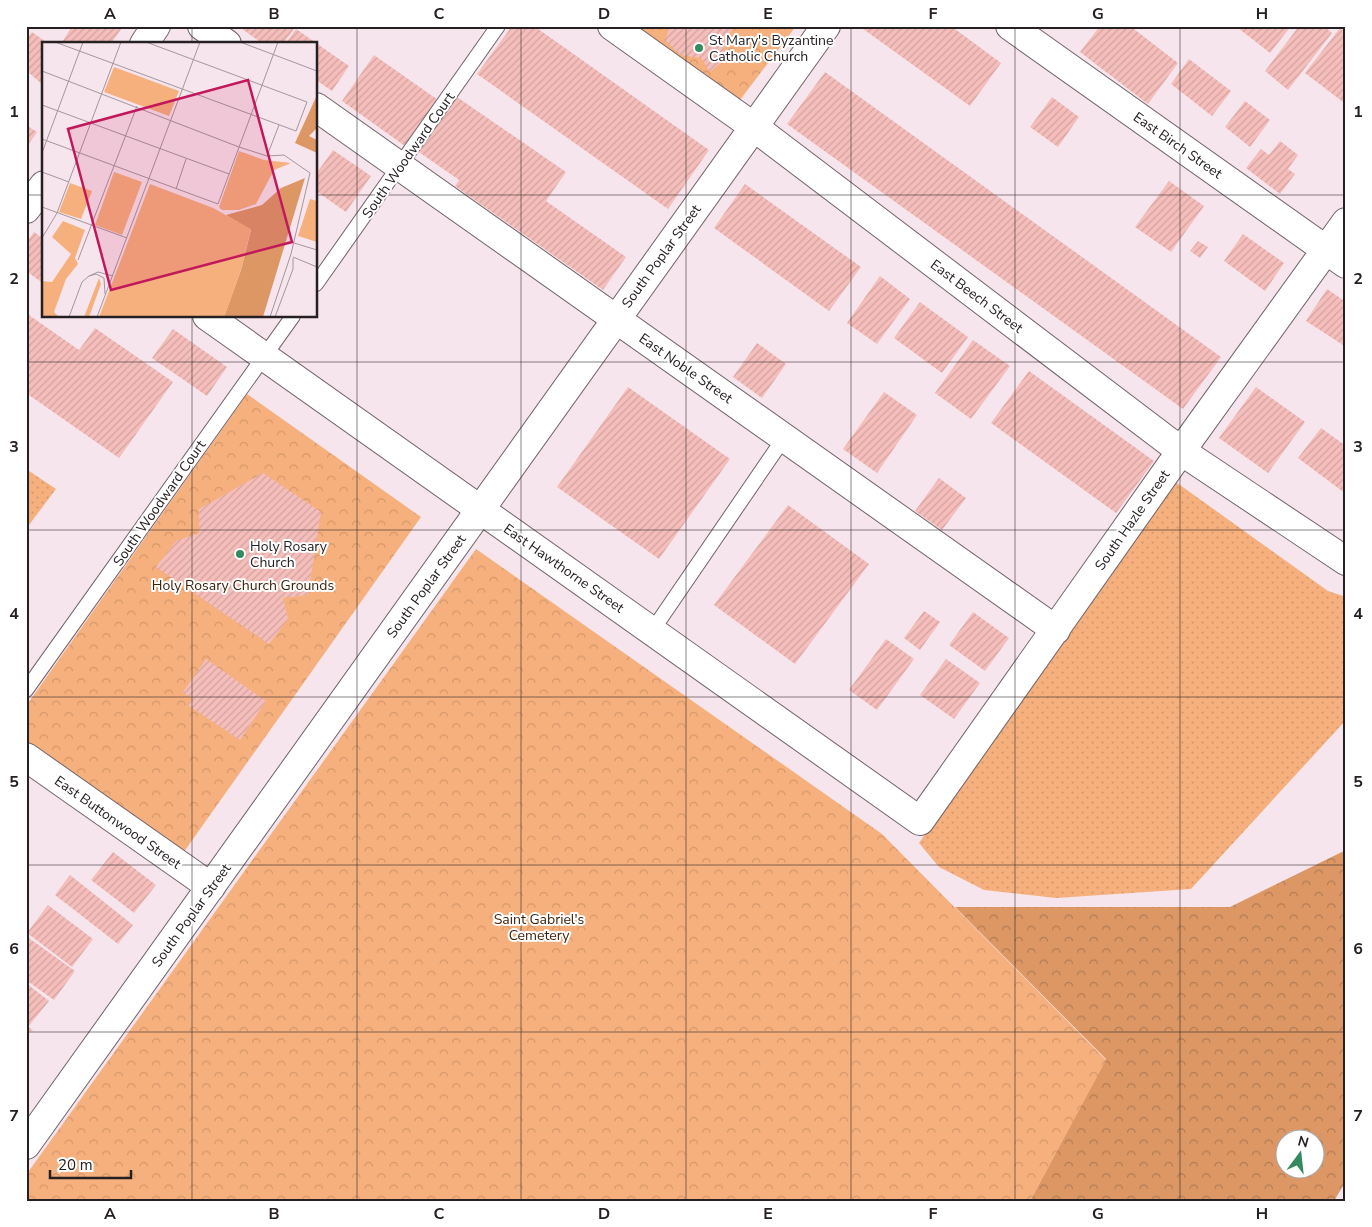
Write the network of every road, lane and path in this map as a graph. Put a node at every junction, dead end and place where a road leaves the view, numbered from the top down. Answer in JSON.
{"nodes":[{"id":1,"x":156,"y":26,"type":"edge"},
{"id":2,"x":202,"y":26,"type":"edge"},
{"id":3,"x":498,"y":26,"type":"edge"},
{"id":4,"x":612,"y":26,"type":"edge"},
{"id":5,"x":826,"y":26,"type":"edge"},
{"id":6,"x":1010,"y":26,"type":"edge"},
{"id":7,"x":145,"y":42,"type":"edge"},
{"id":8,"x":224,"y":42,"type":"edge"},
{"id":9,"x":318,"y":108,"type":"edge"},
{"id":10,"x":754,"y":127,"type":"junction"},
{"id":11,"x":399,"y":165,"type":"junction"},
{"id":12,"x":1346,"y":222,"type":"edge"},
{"id":13,"x":1336,"y":256,"type":"edge"},
{"id":14,"x":318,"y":281,"type":"edge"},
{"id":15,"x":210,"y":318,"type":"edge"},
{"id":16,"x":292,"y":318,"type":"edge"},
{"id":17,"x":616,"y":319,"type":"junction"},
{"id":18,"x":264,"y":356,"type":"junction"},
{"id":19,"x":784,"y":438,"type":"junction"},
{"id":20,"x":1180,"y":451,"type":"junction"},
{"id":21,"x":480,"y":509,"type":"junction"},
{"id":22,"x":1346,"y":561,"type":"edge"},
{"id":23,"x":1056,"y":630,"type":"junction"},
{"id":24,"x":652,"y":631,"type":"junction"},
{"id":25,"x":26,"y":690,"type":"edge"},
{"id":26,"x":26,"y":757,"type":"edge"},
{"id":27,"x":920,"y":820,"type":"joint"},
{"id":28,"x":211,"y":887,"type":"junction"},
{"id":29,"x":30,"y":1133,"type":"edge"}],
"edges":[{"from":1,"to":7,"type":"street"},
{"from":2,"to":8,"type":"street"},
{"from":3,"to":11,"type":"lane","name":"South Woodward Court"},
{"from":4,"to":10,"type":"street","name":"East Beech Street"},
{"from":5,"to":10,"type":"street","name":"South Poplar Street"},
{"from":6,"to":13,"type":"street","name":"East Birch Street"},
{"from":9,"to":11,"type":"street","name":"East Noble Street"},
{"from":10,"to":17,"type":"street","name":"South Poplar Street"},
{"from":10,"to":20,"type":"street","name":"East Beech Street"},
{"from":11,"to":14,"type":"lane","name":"South Woodward Court"},
{"from":11,"to":17,"type":"street","name":"East Noble Street"},
{"from":12,"to":13,"type":"street","name":"South Hazle Street"},
{"from":13,"to":20,"type":"street","name":"South Hazle Street"},
{"from":15,"to":18,"type":"street","name":"East Hawthorne Street"},
{"from":16,"to":18,"type":"lane","name":"South Woodward Court"},
{"from":17,"to":19,"type":"street","name":"East Noble Street"},
{"from":17,"to":21,"type":"street","name":"South Poplar Street"},
{"from":18,"to":21,"type":"street","name":"East Hawthorne Street"},
{"from":18,"to":25,"type":"lane","name":"South Woodward Court"},
{"from":19,"to":23,"type":"street","name":"East Noble Street"},
{"from":19,"to":24,"type":"lane"},
{"from":20,"to":22,"type":"street","name":"East Beech Street"},
{"from":20,"to":23,"type":"street","name":"South Hazle Street"},
{"from":21,"to":24,"type":"street","name":"East Hawthorne Street"},
{"from":21,"to":28,"type":"street","name":"South Poplar Street"},
{"from":23,"to":27,"type":"street","name":"South Hazle Street"},
{"from":24,"to":27,"type":"street","name":"East Hawthorne Street"},
{"from":26,"to":28,"type":"street","name":"East Buttonwood Street"},
{"from":28,"to":29,"type":"street","name":"South Poplar Street"}]}
